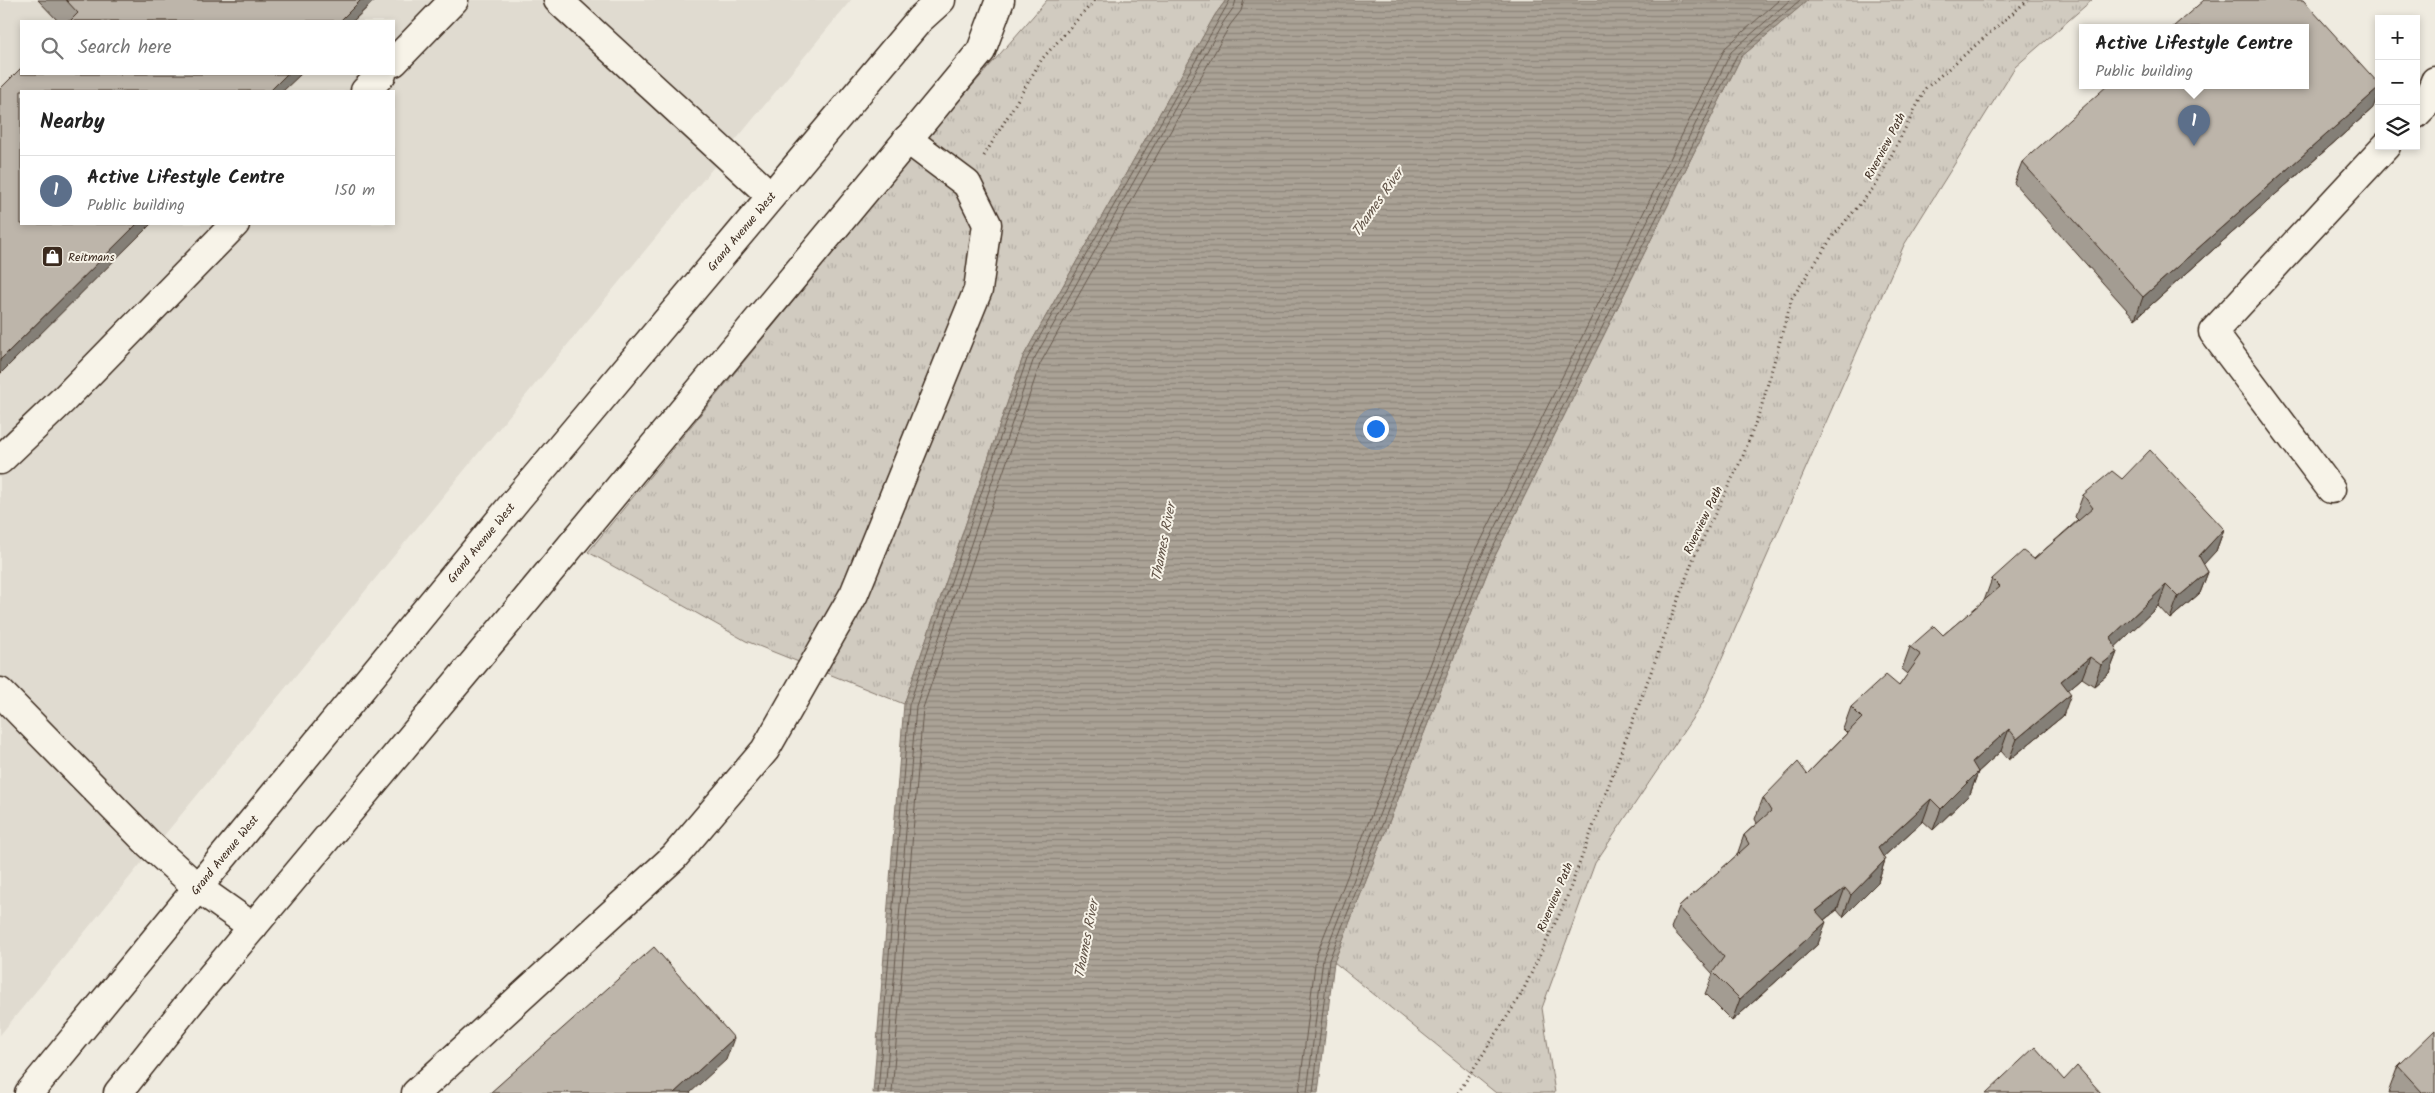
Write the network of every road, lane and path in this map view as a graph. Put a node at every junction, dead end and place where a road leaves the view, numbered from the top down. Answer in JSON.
{"nodes":[{"id":1,"x":454,"y":0,"type":"edge"},
{"id":2,"x":558,"y":0,"type":"edge"},
{"id":3,"x":942,"y":0,"type":"edge"},
{"id":4,"x":1000,"y":0,"type":"edge"},
{"id":5,"x":1095,"y":0,"type":"edge"},
{"id":6,"x":2028,"y":0,"type":"edge"},
{"id":7,"x":395,"y":61,"type":"edge"},
{"id":8,"x":381,"y":75,"type":"edge"},
{"id":9,"x":2435,"y":81,"type":"edge"},
{"id":10,"x":366,"y":90,"type":"edge"},
{"id":11,"x":2420,"y":110,"type":"edge"},
{"id":12,"x":907,"y":139,"type":"junction"},
{"id":13,"x":2382,"y":150,"type":"edge"},
{"id":14,"x":967,"y":184,"type":"junction"},
{"id":15,"x":771,"y":196,"type":"junction"},
{"id":16,"x":234,"y":225,"type":"edge"},
{"id":17,"x":0,"y":460,"type":"edge"},
{"id":18,"x":2331,"y":489,"type":"dead end"},
{"id":19,"x":0,"y":692,"type":"edge"},
{"id":20,"x":198,"y":888,"type":"junction"},
{"id":21,"x":252,"y":927,"type":"junction"},
{"id":22,"x":29,"y":1093,"type":"edge"},
{"id":23,"x":118,"y":1093,"type":"edge"},
{"id":24,"x":416,"y":1093,"type":"edge"},
{"id":25,"x":1458,"y":1093,"type":"edge"}],
"edges":[{"from":1,"to":7,"type":"main road"},
{"from":2,"to":15,"type":"main road"},
{"from":3,"to":15,"type":"main road","name":"Grand Avenue West"},
{"from":4,"to":12,"type":"main road"},
{"from":5,"to":14,"type":"path"},
{"from":6,"to":25,"type":"path","name":"Riverview Path"},
{"from":8,"to":10,"type":"main road"},
{"from":9,"to":11,"type":"main road"},
{"from":12,"to":14,"type":"main road"},
{"from":12,"to":21,"type":"main road"},
{"from":13,"to":18,"type":"main road"},
{"from":14,"to":24,"type":"main road"},
{"from":15,"to":20,"type":"main road","name":"Grand Avenue West"},
{"from":16,"to":17,"type":"main road"},
{"from":19,"to":20,"type":"main road"},
{"from":20,"to":21,"type":"main road"},
{"from":20,"to":22,"type":"main road","name":"Grand Avenue West"},
{"from":21,"to":23,"type":"main road"}]}
